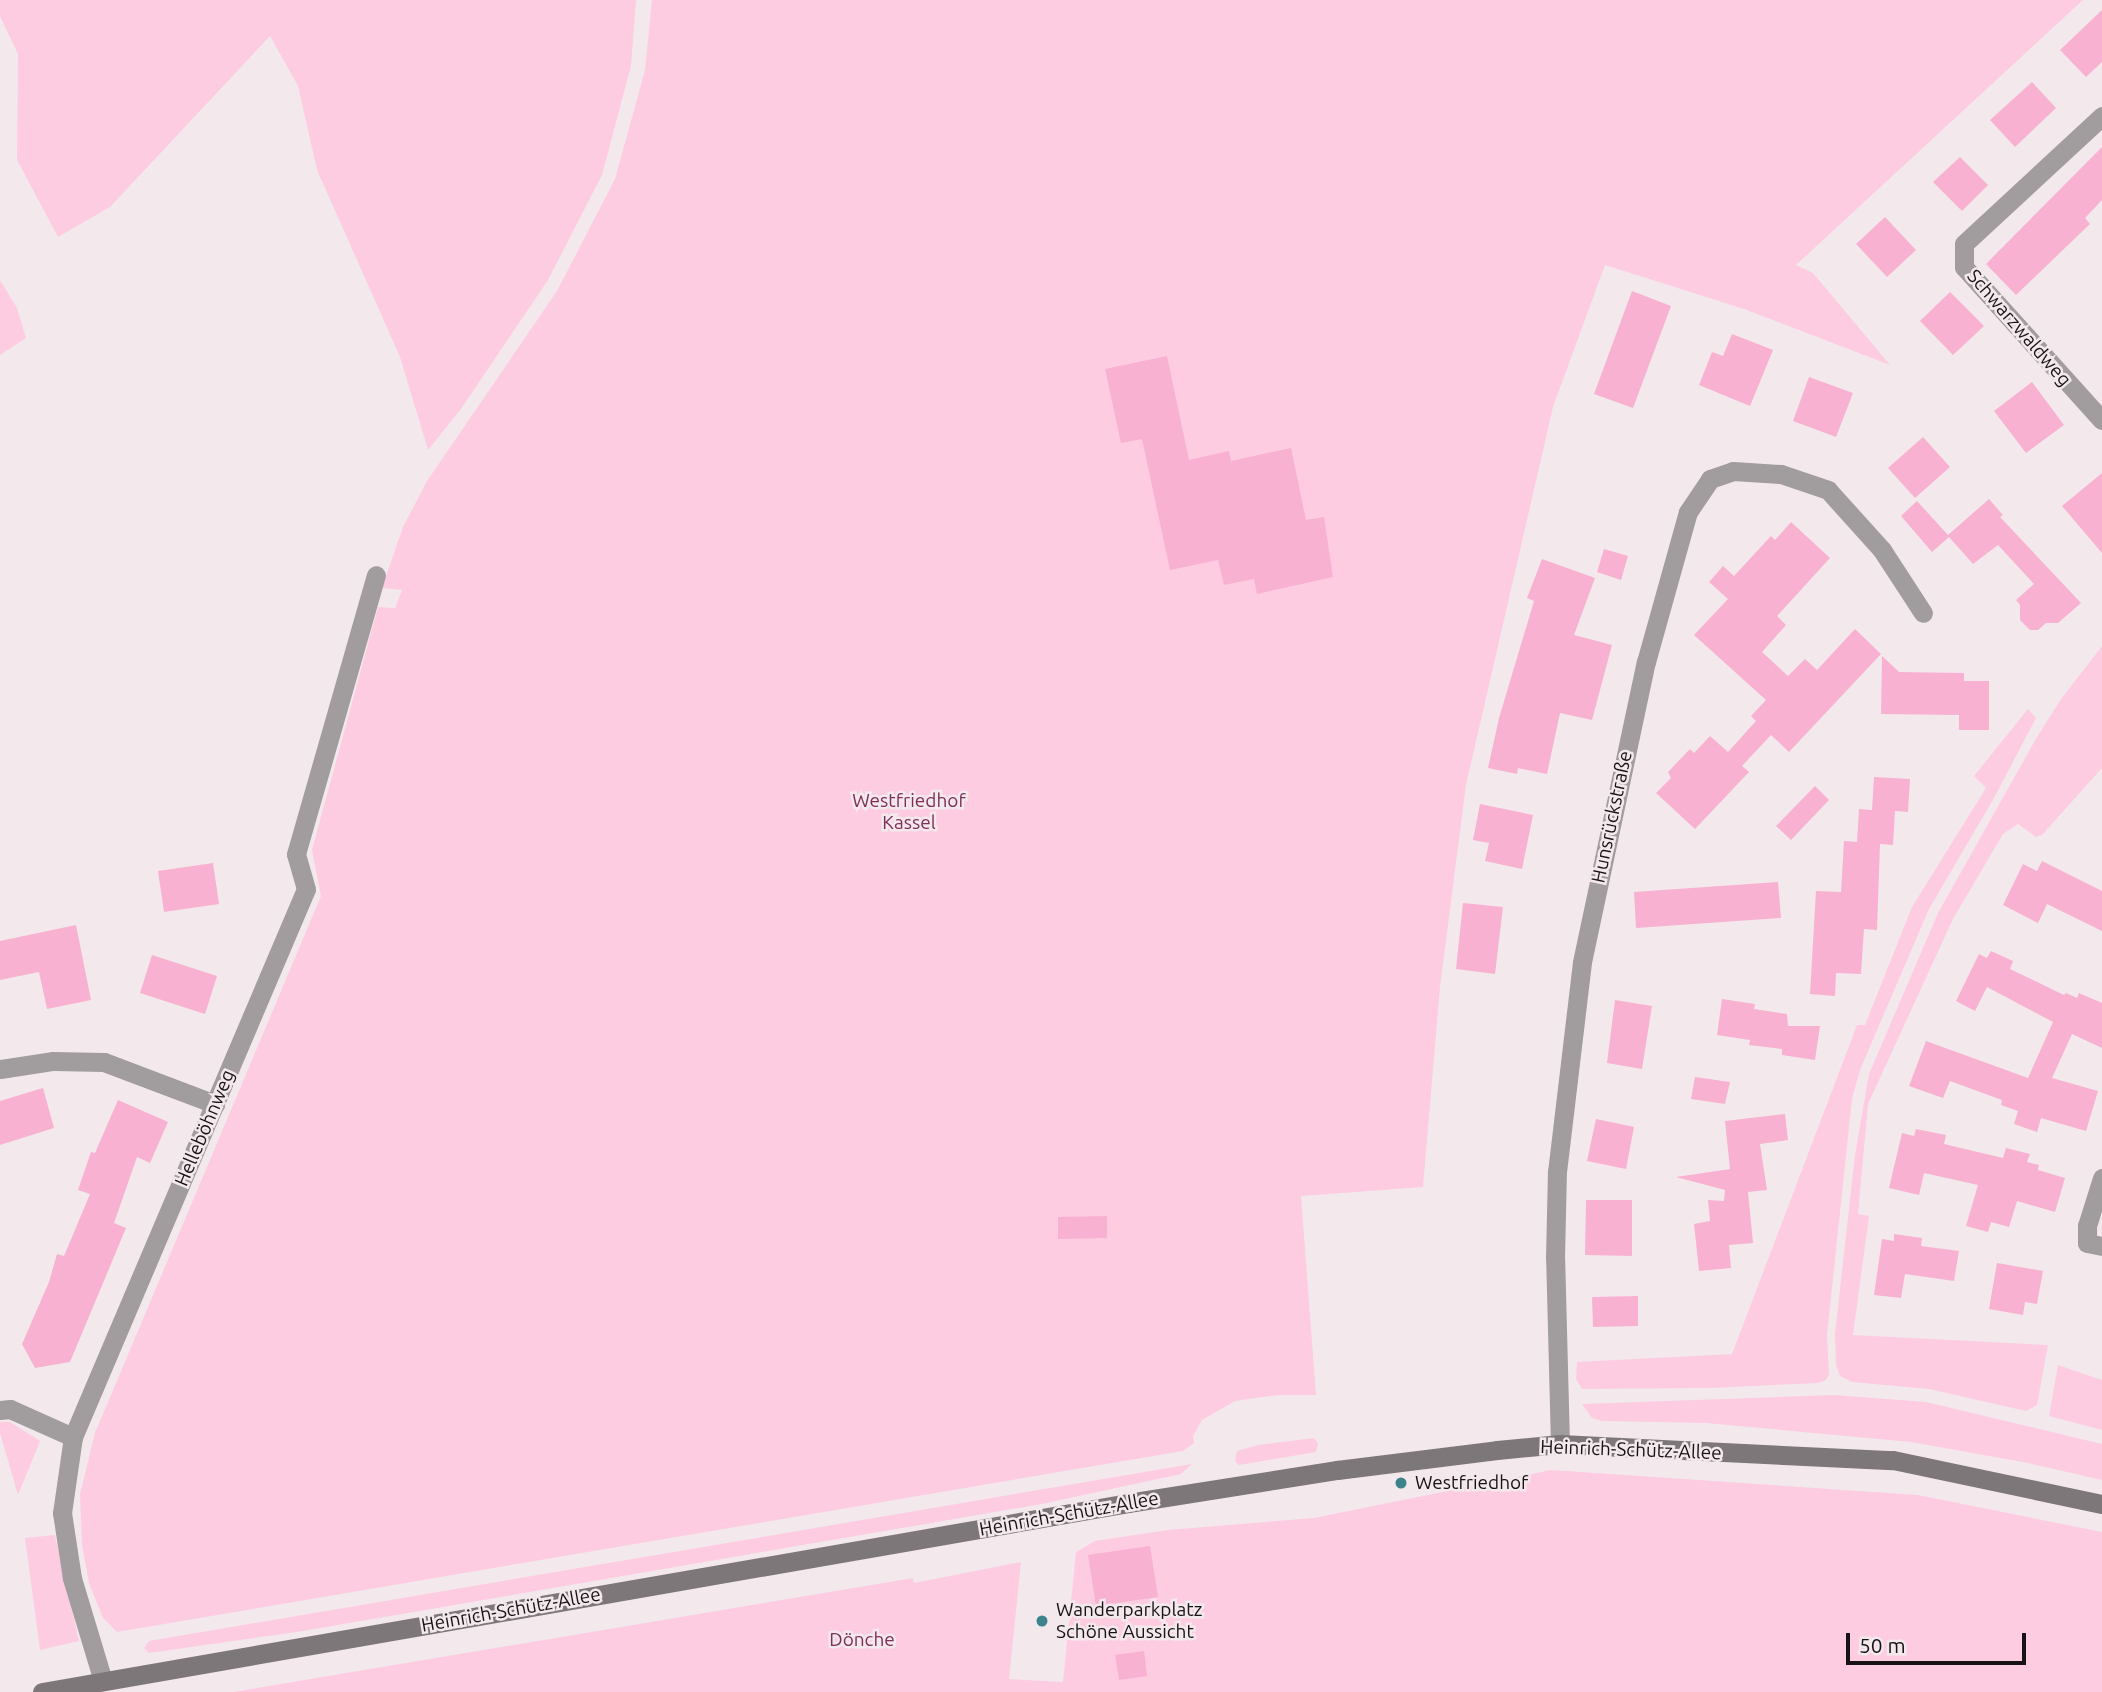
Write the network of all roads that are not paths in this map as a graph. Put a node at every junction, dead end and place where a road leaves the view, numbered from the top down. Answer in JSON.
{"nodes":[{"id":1,"x":2102,"y":116,"type":"edge"},
{"id":2,"x":2102,"y":421,"type":"edge"},
{"id":3,"x":376,"y":575,"type":"dead end"},
{"id":4,"x":1923,"y":612,"type":"dead end"},
{"id":5,"x":0,"y":1069,"type":"edge"},
{"id":6,"x":215,"y":1104,"type":"junction"},
{"id":7,"x":2102,"y":1178,"type":"edge"},
{"id":8,"x":2102,"y":1247,"type":"edge"},
{"id":9,"x":0,"y":1410,"type":"edge"},
{"id":10,"x":74,"y":1437,"type":"junction"},
{"id":11,"x":1560,"y":1444,"type":"junction"},
{"id":12,"x":2102,"y":1504,"type":"edge"},
{"id":13,"x":103,"y":1681,"type":"junction"},
{"id":14,"x":42,"y":1692,"type":"edge"}],
"edges":[{"from":1,"to":2,"type":"street","name":"Schwarzwaldweg"},
{"from":3,"to":6,"type":"street","name":"Helleböhnweg"},
{"from":4,"to":11,"type":"street","name":"Hunsrückstraße"},
{"from":5,"to":6,"type":"street"},
{"from":6,"to":10,"type":"street","name":"Helleböhnweg"},
{"from":7,"to":8,"type":"street"},
{"from":9,"to":10,"type":"street"},
{"from":10,"to":13,"type":"street","name":"Helleböhnweg"},
{"from":11,"to":12,"type":"main road","name":"Heinrich-Schütz-Allee"},
{"from":11,"to":13,"type":"main road","name":"Heinrich-Schütz-Allee"},
{"from":13,"to":14,"type":"main road","name":"Heinrich-Schütz-Allee"}]}
